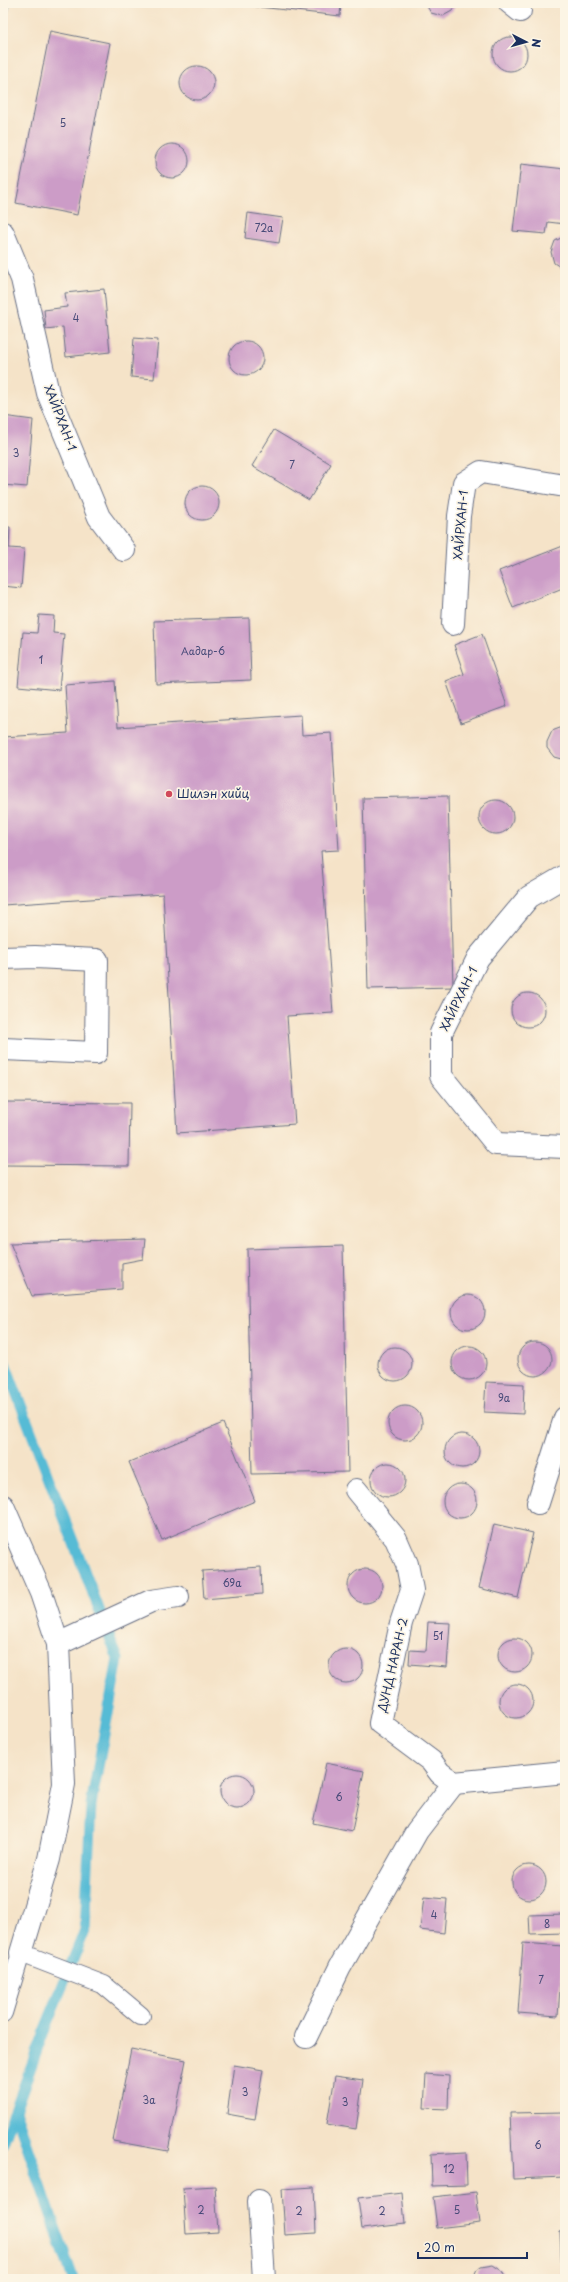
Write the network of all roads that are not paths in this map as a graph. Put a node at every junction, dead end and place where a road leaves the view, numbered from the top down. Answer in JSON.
{"nodes":[{"id":1,"x":3,"y":233,"type":"edge"},
{"id":2,"x":565,"y":486,"type":"edge"},
{"id":3,"x":124,"y":550,"type":"dead end"},
{"id":4,"x":454,"y":624,"type":"dead end"},
{"id":5,"x":565,"y":876,"type":"edge"},
{"id":6,"x":3,"y":958,"type":"edge"},
{"id":7,"x":3,"y":1049,"type":"edge"},
{"id":8,"x":565,"y":1148,"type":"edge"},
{"id":9,"x":565,"y":1418,"type":"edge"},
{"id":10,"x":356,"y":1490,"type":"dead end"},
{"id":11,"x":538,"y":1503,"type":"dead end"},
{"id":12,"x":3,"y":1506,"type":"edge"},
{"id":13,"x":178,"y":1597,"type":"dead end"},
{"id":14,"x":58,"y":1644,"type":"junction"},
{"id":15,"x":565,"y":1772,"type":"edge"},
{"id":16,"x":454,"y":1783,"type":"junction"},
{"id":17,"x":28,"y":1956,"type":"junction"},
{"id":18,"x":3,"y":2013,"type":"edge"},
{"id":19,"x":141,"y":2016,"type":"dead end"},
{"id":20,"x":306,"y":2037,"type":"dead end"},
{"id":21,"x":259,"y":2201,"type":"dead end"},
{"id":22,"x":264,"y":2279,"type":"edge"}],
"edges":[{"from":1,"to":3,"type":"street","name":"ХАЙРХАН-1"},
{"from":2,"to":4,"type":"street","name":"ХАЙРХАН-1"},
{"from":5,"to":8,"type":"street","name":"ХАЙРХАН-1"},
{"from":6,"to":7,"type":"street"},
{"from":9,"to":11,"type":"street"},
{"from":10,"to":16,"type":"street","name":"ДУНД НАРАН-2"},
{"from":12,"to":14,"type":"street"},
{"from":13,"to":14,"type":"street"},
{"from":14,"to":17,"type":"street"},
{"from":15,"to":16,"type":"street"},
{"from":16,"to":20,"type":"street"},
{"from":17,"to":18,"type":"lane"},
{"from":17,"to":19,"type":"lane"},
{"from":21,"to":22,"type":"street"}]}
